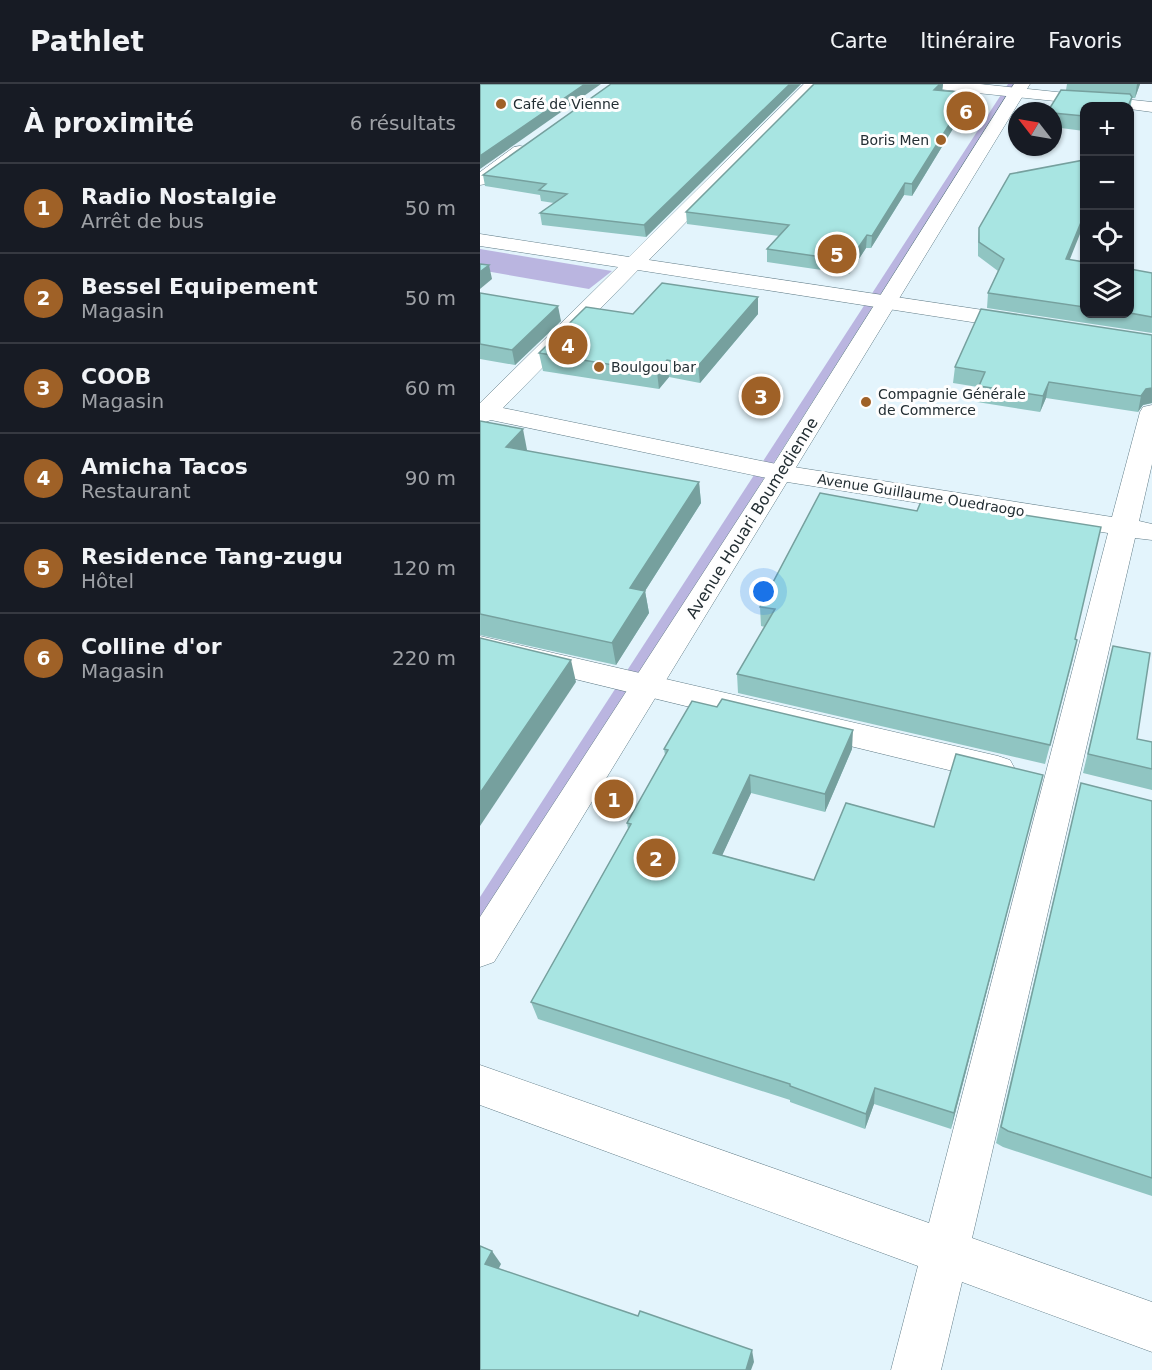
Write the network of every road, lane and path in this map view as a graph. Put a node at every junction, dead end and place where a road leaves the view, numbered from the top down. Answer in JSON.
{"nodes":[{"id":1,"x":813,"y":84,"type":"edge"},
{"id":2,"x":938,"y":84,"type":"edge"},
{"id":3,"x":1019,"y":88,"type":"edge"},
{"id":4,"x":1152,"y":107,"type":"edge"},
{"id":5,"x":538,"y":139,"type":"edge"},
{"id":6,"x":480,"y":180,"type":"edge"},
{"id":7,"x":480,"y":240,"type":"edge"},
{"id":8,"x":633,"y":264,"type":"junction"},
{"id":9,"x":887,"y":302,"type":"junction"},
{"id":10,"x":1048,"y":327,"type":"edge"},
{"id":11,"x":1152,"y":412,"type":"edge"},
{"id":12,"x":482,"y":413,"type":"edge"},
{"id":13,"x":781,"y":473,"type":"junction"},
{"id":14,"x":1137,"y":529,"type":"edge"},
{"id":15,"x":480,"y":646,"type":"edge"},
{"id":16,"x":647,"y":685,"type":"junction"},
{"id":17,"x":1054,"y":783,"type":"junction"},
{"id":18,"x":480,"y":950,"type":"edge"},
{"id":19,"x":480,"y":1085,"type":"edge"},
{"id":20,"x":943,"y":1253,"type":"junction"},
{"id":21,"x":1152,"y":1327,"type":"edge"},
{"id":22,"x":916,"y":1370,"type":"edge"}],
"edges":[{"from":1,"to":8,"type":"street"},
{"from":2,"to":3,"type":"street"},
{"from":3,"to":4,"type":"street"},
{"from":3,"to":9,"type":"street","name":"Avenue Houari Boumedienne"},
{"from":5,"to":6,"type":"street"},
{"from":7,"to":8,"type":"street"},
{"from":8,"to":9,"type":"street"},
{"from":8,"to":12,"type":"street"},
{"from":9,"to":10,"type":"street"},
{"from":9,"to":13,"type":"street","name":"Avenue Houari Boumedienne"},
{"from":11,"to":14,"type":"street"},
{"from":12,"to":13,"type":"street","name":"Avenue Guillaume Ouedraogo"},
{"from":13,"to":14,"type":"street","name":"Avenue Guillaume Ouedraogo"},
{"from":13,"to":16,"type":"street","name":"Avenue Houari Boumedienne"},
{"from":14,"to":17,"type":"street"},
{"from":15,"to":16,"type":"street"},
{"from":16,"to":17,"type":"street"},
{"from":16,"to":18,"type":"street","name":"Avenue Houari Boumedienne"},
{"from":17,"to":20,"type":"street"},
{"from":19,"to":20,"type":"street"},
{"from":20,"to":21,"type":"street"},
{"from":20,"to":22,"type":"street"}]}
